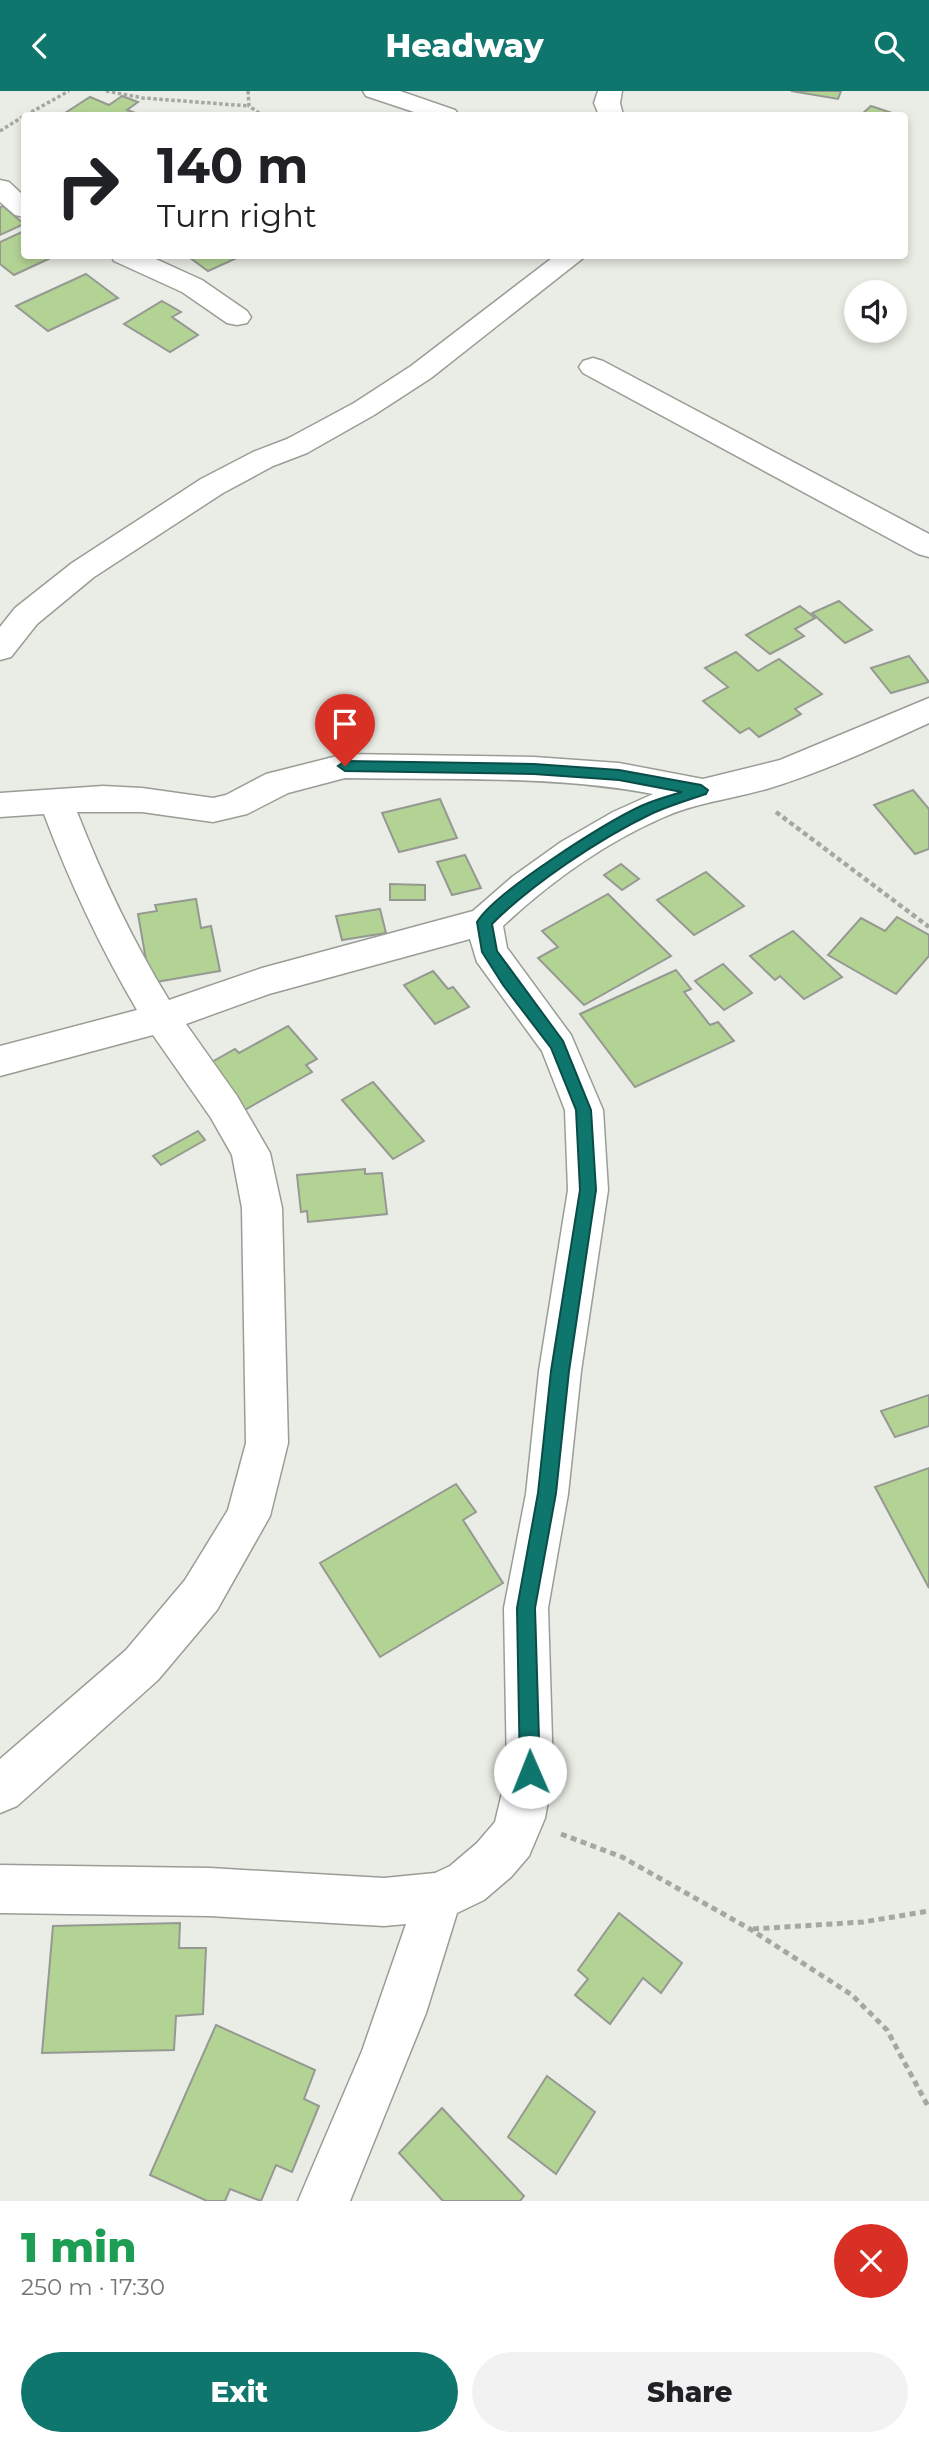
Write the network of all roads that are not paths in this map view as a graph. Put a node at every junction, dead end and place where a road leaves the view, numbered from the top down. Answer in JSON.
{"nodes":[{"id":1,"x":375,"y":91,"type":"edge"},
{"id":2,"x":610,"y":91,"type":"edge"},
{"id":3,"x":437,"y":112,"type":"edge"},
{"id":4,"x":610,"y":112,"type":"edge"},
{"id":5,"x":0,"y":188,"type":"edge"},
{"id":6,"x":21,"y":206,"type":"edge"},
{"id":7,"x":133,"y":259,"type":"edge"},
{"id":8,"x":569,"y":259,"type":"edge"},
{"id":9,"x":237,"y":317,"type":"dead end"},
{"id":10,"x":593,"y":367,"type":"dead end"},
{"id":11,"x":929,"y":547,"type":"edge"},
{"id":12,"x":0,"y":649,"type":"edge"},
{"id":13,"x":929,"y":710,"type":"edge"},
{"id":14,"x":712,"y":788,"type":"junction"},
{"id":15,"x":55,"y":801,"type":"junction"},
{"id":16,"x":0,"y":805,"type":"edge"},
{"id":17,"x":484,"y":922,"type":"junction"},
{"id":18,"x":161,"y":1018,"type":"junction"},
{"id":19,"x":0,"y":1061,"type":"edge"},
{"id":20,"x":0,"y":1790,"type":"edge"},
{"id":21,"x":0,"y":1889,"type":"edge"},
{"id":22,"x":437,"y":1897,"type":"junction"},
{"id":23,"x":324,"y":2201,"type":"edge"}],
"edges":[{"from":1,"to":3,"type":"street"},
{"from":2,"to":4,"type":"street"},
{"from":5,"to":6,"type":"street"},
{"from":7,"to":9,"type":"street"},
{"from":8,"to":12,"type":"street"},
{"from":10,"to":11,"type":"street"},
{"from":13,"to":14,"type":"street"},
{"from":14,"to":15,"type":"street"},
{"from":14,"to":17,"type":"street"},
{"from":15,"to":16,"type":"street"},
{"from":15,"to":18,"type":"street"},
{"from":17,"to":18,"type":"street"},
{"from":17,"to":22,"type":"street"},
{"from":18,"to":19,"type":"street"},
{"from":18,"to":20,"type":"street"},
{"from":21,"to":22,"type":"street"},
{"from":22,"to":23,"type":"street"}]}
